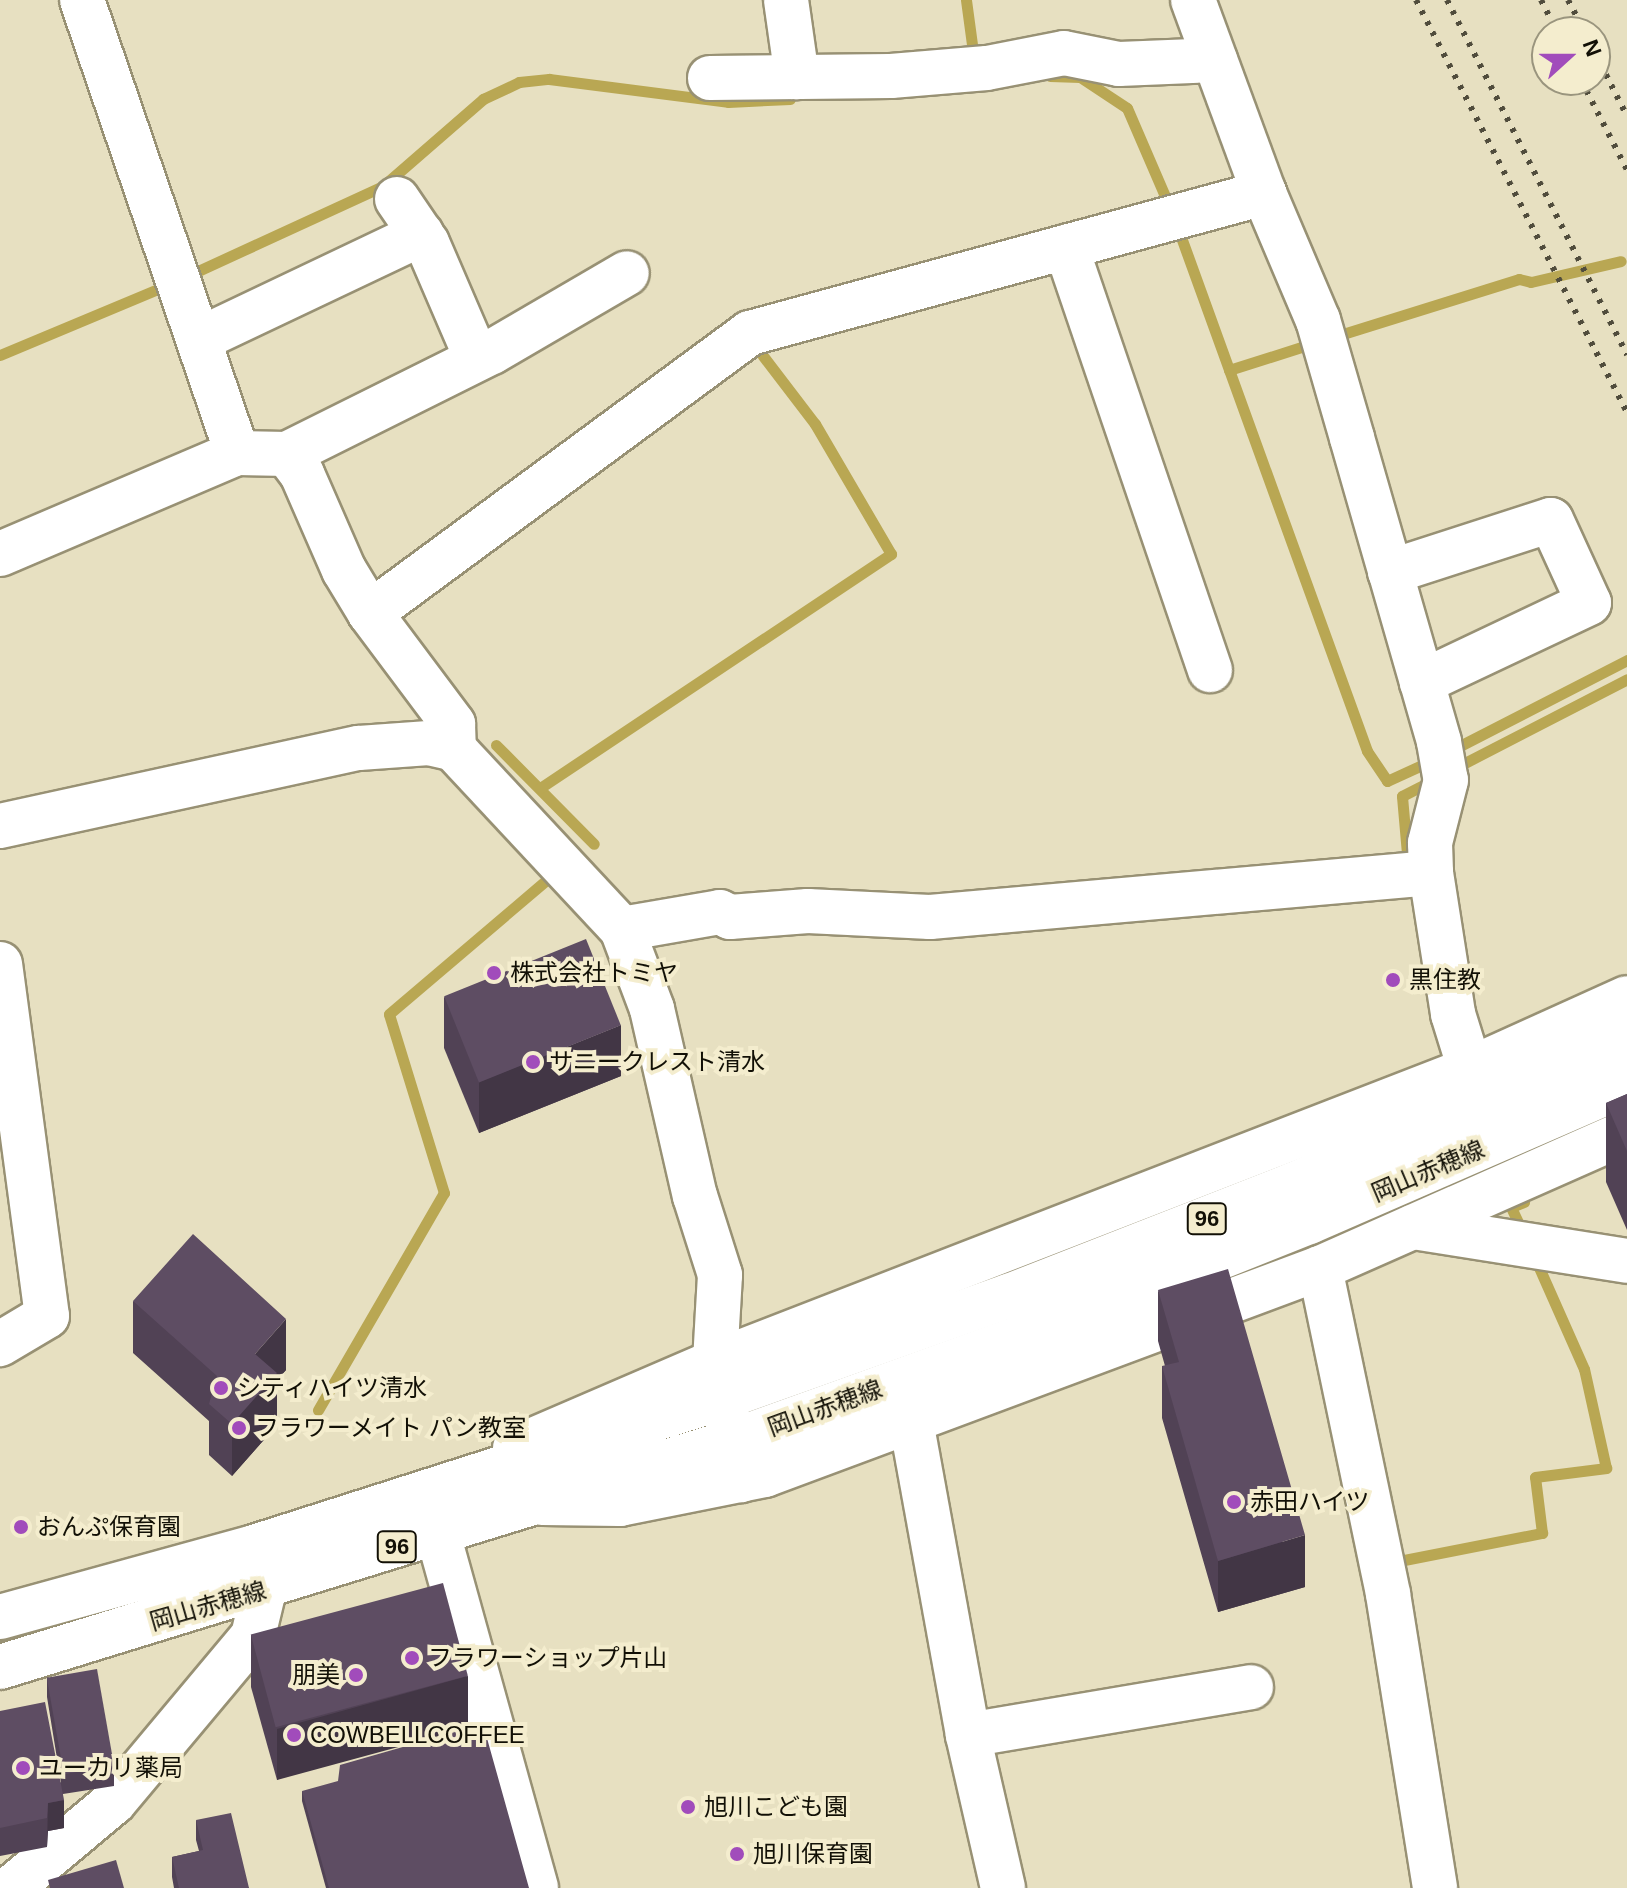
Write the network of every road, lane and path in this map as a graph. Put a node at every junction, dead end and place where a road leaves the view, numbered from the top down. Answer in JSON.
{"nodes":[{"id":1,"x":82,"y":0,"type":"edge"},
{"id":2,"x":786,"y":0,"type":"edge"},
{"id":3,"x":1193,"y":0,"type":"edge"},
{"id":4,"x":1215,"y":60,"type":"junction"},
{"id":5,"x":797,"y":77,"type":"junction"},
{"id":6,"x":710,"y":78,"type":"dead end"},
{"id":7,"x":1264,"y":193,"type":"junction"},
{"id":8,"x":397,"y":199,"type":"dead end"},
{"id":9,"x":421,"y":234,"type":"junction"},
{"id":10,"x":1066,"y":247,"type":"junction"},
{"id":11,"x":627,"y":273,"type":"dead end"},
{"id":12,"x":200,"y":339,"type":"junction"},
{"id":13,"x":477,"y":359,"type":"junction"},
{"id":14,"x":237,"y":453,"type":"junction"},
{"id":15,"x":287,"y":454,"type":"junction"},
{"id":16,"x":0,"y":554,"type":"edge"},
{"id":17,"x":1390,"y":572,"type":"junction"},
{"id":18,"x":370,"y":613,"type":"junction"},
{"id":19,"x":1210,"y":670,"type":"dead end"},
{"id":20,"x":1422,"y":682,"type":"junction"},
{"id":21,"x":454,"y":749,"type":"junction"},
{"id":22,"x":0,"y":826,"type":"edge"},
{"id":23,"x":1417,"y":875,"type":"junction"},
{"id":24,"x":638,"y":926,"type":"junction"},
{"id":25,"x":0,"y":964,"type":"edge"},
{"id":26,"x":1627,"y":998,"type":"edge"},
{"id":27,"x":1627,"y":1042,"type":"edge"},
{"id":28,"x":1470,"y":1069,"type":"junction"},
{"id":29,"x":1627,"y":1084,"type":"edge"},
{"id":30,"x":1627,"y":1132,"type":"edge"},
{"id":31,"x":1413,"y":1227,"type":"junction"},
{"id":32,"x":1627,"y":1261,"type":"edge"},
{"id":33,"x":1320,"y":1268,"type":"junction"},
{"id":34,"x":0,"y":1344,"type":"edge"},
{"id":35,"x":718,"y":1380,"type":"junction"},
{"id":36,"x":911,"y":1421,"type":"junction"},
{"id":37,"x":736,"y":1461,"type":"junction"},
{"id":38,"x":438,"y":1534,"type":"junction"},
{"id":39,"x":254,"y":1547,"type":"junction"},
{"id":40,"x":264,"y":1590,"type":"junction"},
{"id":41,"x":0,"y":1617,"type":"edge"},
{"id":42,"x":0,"y":1667,"type":"edge"},
{"id":43,"x":1251,"y":1687,"type":"dead end"},
{"id":44,"x":968,"y":1735,"type":"junction"},
{"id":45,"x":11,"y":1888,"type":"edge"},
{"id":46,"x":536,"y":1888,"type":"edge"},
{"id":47,"x":1003,"y":1888,"type":"edge"},
{"id":48,"x":1435,"y":1888,"type":"edge"}],
"edges":[{"from":1,"to":12,"type":"street"},
{"from":2,"to":5,"type":"street"},
{"from":3,"to":4,"type":"street"},
{"from":4,"to":5,"type":"street"},
{"from":4,"to":7,"type":"street"},
{"from":5,"to":6,"type":"street"},
{"from":7,"to":10,"type":"street"},
{"from":7,"to":17,"type":"street"},
{"from":8,"to":9,"type":"street"},
{"from":9,"to":12,"type":"street"},
{"from":9,"to":13,"type":"street"},
{"from":10,"to":18,"type":"street"},
{"from":10,"to":19,"type":"street"},
{"from":11,"to":13,"type":"street"},
{"from":12,"to":14,"type":"street"},
{"from":13,"to":15,"type":"street"},
{"from":14,"to":15,"type":"street"},
{"from":14,"to":16,"type":"street"},
{"from":15,"to":18,"type":"street"},
{"from":17,"to":20,"type":"street"},
{"from":17,"to":20,"type":"street"},
{"from":18,"to":21,"type":"street"},
{"from":20,"to":23,"type":"street"},
{"from":21,"to":22,"type":"street"},
{"from":21,"to":24,"type":"street"},
{"from":23,"to":24,"type":"street"},
{"from":23,"to":28,"type":"street"},
{"from":24,"to":35,"type":"street"},
{"from":25,"to":34,"type":"street"},
{"from":26,"to":28,"type":"street"},
{"from":27,"to":35,"type":"street","name":"岡山赤穂線","number":"96"},
{"from":28,"to":35,"type":"street"},
{"from":29,"to":37,"type":"street","name":"岡山赤穂線","number":"96"},
{"from":30,"to":31,"type":"street"},
{"from":31,"to":32,"type":"street"},
{"from":31,"to":33,"type":"street"},
{"from":33,"to":36,"type":"street"},
{"from":33,"to":48,"type":"street"},
{"from":35,"to":37,"type":"street"},
{"from":35,"to":39,"type":"street","name":"岡山赤穂線","number":"96"},
{"from":36,"to":37,"type":"street"},
{"from":36,"to":44,"type":"street"},
{"from":37,"to":38,"type":"street","name":"岡山赤穂線","number":"96"},
{"from":38,"to":40,"type":"street","name":"岡山赤穂線","number":"96"},
{"from":38,"to":46,"type":"street"},
{"from":39,"to":40,"type":"street"},
{"from":39,"to":41,"type":"street","name":"岡山赤穂線","number":"96"},
{"from":40,"to":42,"type":"street","name":"岡山赤穂線","number":"96"},
{"from":40,"to":45,"type":"street"},
{"from":43,"to":44,"type":"street"},
{"from":44,"to":47,"type":"street"}]}
